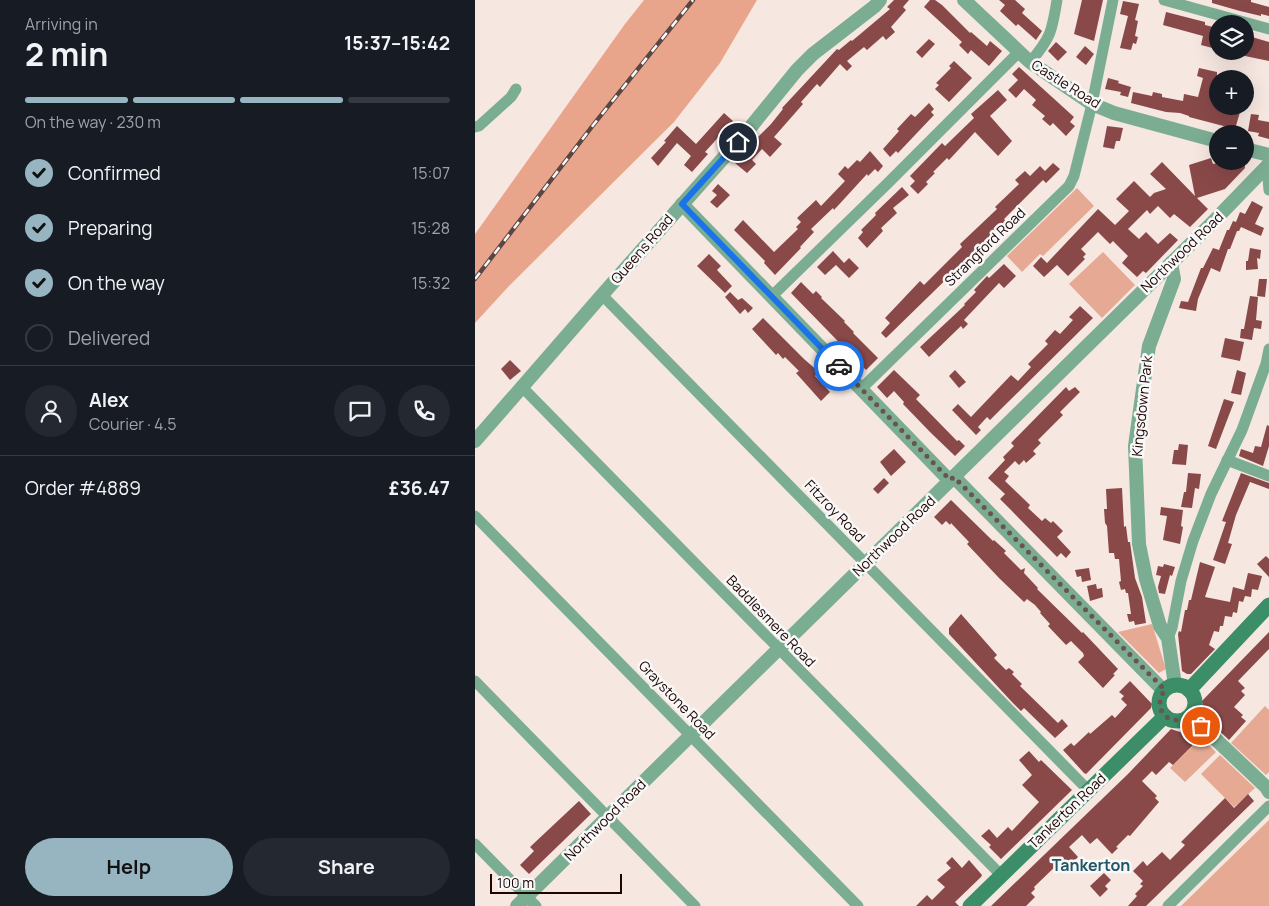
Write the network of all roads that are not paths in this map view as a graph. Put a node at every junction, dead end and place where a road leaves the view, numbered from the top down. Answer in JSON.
{"nodes":[{"id":1,"x":880,"y":0,"type":"edge"},
{"id":2,"x":964,"y":0,"type":"edge"},
{"id":3,"x":1057,"y":0,"type":"edge"},
{"id":4,"x":1113,"y":0,"type":"edge"},
{"id":5,"x":1164,"y":0,"type":"edge"},
{"id":6,"x":1269,"y":29,"type":"edge"},
{"id":7,"x":1019,"y":52,"type":"junction"},
{"id":8,"x":1030,"y":62,"type":"junction"},
{"id":9,"x":516,"y":89,"type":"dead end"},
{"id":10,"x":1092,"y":104,"type":"junction"},
{"id":11,"x":475,"y":127,"type":"edge"},
{"id":12,"x":1209,"y":139,"type":"edge"},
{"id":13,"x":1254,"y":154,"type":"edge"},
{"id":14,"x":1268,"y":162,"type":"edge"},
{"id":15,"x":1269,"y":190,"type":"edge"},
{"id":16,"x":682,"y":204,"type":"junction"},
{"id":17,"x":1171,"y":263,"type":"junction"},
{"id":18,"x":602,"y":295,"type":"junction"},
{"id":19,"x":771,"y":297,"type":"junction"},
{"id":20,"x":1269,"y":349,"type":"edge"},
{"id":21,"x":1267,"y":364,"type":"edge"},
{"id":22,"x":521,"y":386,"type":"junction"},
{"id":23,"x":861,"y":389,"type":"junction"},
{"id":24,"x":475,"y":441,"type":"edge"},
{"id":25,"x":1227,"y":460,"type":"junction"},
{"id":26,"x":1269,"y":476,"type":"edge"},
{"id":27,"x":952,"y":479,"type":"junction"},
{"id":28,"x":475,"y":516,"type":"edge"},
{"id":29,"x":866,"y":564,"type":"junction"},
{"id":30,"x":1269,"y":604,"type":"edge"},
{"id":31,"x":1168,"y":638,"type":"junction"},
{"id":32,"x":778,"y":649,"type":"junction"},
{"id":33,"x":475,"y":681,"type":"edge"},
{"id":34,"x":1176,"y":689,"type":"junction"},
{"id":35,"x":1190,"y":715,"type":"junction"},
{"id":36,"x":1165,"y":716,"type":"junction"},
{"id":37,"x":690,"y":735,"type":"junction"},
{"id":38,"x":1089,"y":791,"type":"junction"},
{"id":39,"x":1269,"y":792,"type":"edge"},
{"id":40,"x":1269,"y":806,"type":"edge"},
{"id":41,"x":608,"y":816,"type":"junction"},
{"id":42,"x":475,"y":844,"type":"edge"},
{"id":43,"x":1001,"y":875,"type":"junction"},
{"id":44,"x":527,"y":903,"type":"edge"},
{"id":45,"x":695,"y":906,"type":"edge"},
{"id":46,"x":858,"y":906,"type":"edge"},
{"id":47,"x":970,"y":906,"type":"edge"},
{"id":48,"x":1168,"y":906,"type":"edge"}],
"edges":[{"from":1,"to":16,"type":"street","name":"Queens Road"},
{"from":2,"to":7,"type":"street","name":"Castle Road"},
{"from":3,"to":8,"type":"street"},
{"from":4,"to":10,"type":"street","name":"Strangford Road"},
{"from":5,"to":6,"type":"street"},
{"from":7,"to":8,"type":"street","name":"Castle Road"},
{"from":7,"to":19,"type":"street"},
{"from":8,"to":10,"type":"street","name":"Castle Road"},
{"from":9,"to":11,"type":"street"},
{"from":10,"to":12,"type":"street","name":"Castle Road"},
{"from":10,"to":23,"type":"street","name":"Strangford Road"},
{"from":13,"to":14,"type":"street"},
{"from":14,"to":15,"type":"street"},
{"from":14,"to":17,"type":"street","name":"Northwood Road"},
{"from":16,"to":18,"type":"street","name":"Queens Road"},
{"from":16,"to":19,"type":"street"},
{"from":17,"to":27,"type":"street","name":"Northwood Road"},
{"from":17,"to":31,"type":"street","name":"Kingsdown Park"},
{"from":18,"to":22,"type":"street","name":"Queens Road"},
{"from":18,"to":29,"type":"street","name":"Fitzroy Road"},
{"from":19,"to":23,"type":"street"},
{"from":20,"to":21,"type":"street","name":"Kingsdown Park"},
{"from":21,"to":25,"type":"street","name":"Kingsdown Park"},
{"from":22,"to":24,"type":"street","name":"Queens Road"},
{"from":22,"to":32,"type":"street","name":"Baddlesmere Road"},
{"from":23,"to":27,"type":"street"},
{"from":25,"to":26,"type":"street"},
{"from":25,"to":31,"type":"street","name":"Kingsdown Park"},
{"from":27,"to":29,"type":"street","name":"Northwood Road"},
{"from":27,"to":34,"type":"street"},
{"from":28,"to":37,"type":"street","name":"Graystone Road"},
{"from":29,"to":32,"type":"street","name":"Northwood Road"},
{"from":29,"to":38,"type":"street","name":"Fitzroy Road"},
{"from":30,"to":34,"type":"main road"},
{"from":31,"to":34,"type":"street","name":"Kingsdown Park"},
{"from":32,"to":37,"type":"street","name":"Northwood Road"},
{"from":32,"to":43,"type":"street","name":"Baddlesmere Road"},
{"from":33,"to":41,"type":"street"},
{"from":34,"to":35,"type":"main road"},
{"from":34,"to":36,"type":"main road"},
{"from":35,"to":36,"type":"main road"},
{"from":35,"to":39,"type":"street"},
{"from":36,"to":38,"type":"main road","name":"Tankerton Road"},
{"from":37,"to":41,"type":"street","name":"Northwood Road"},
{"from":37,"to":46,"type":"street","name":"Graystone Road"},
{"from":38,"to":43,"type":"main road","name":"Tankerton Road"},
{"from":40,"to":48,"type":"street"},
{"from":41,"to":44,"type":"street","name":"Northwood Road"},
{"from":41,"to":45,"type":"street"},
{"from":42,"to":44,"type":"street"},
{"from":43,"to":47,"type":"main road","name":"Tankerton Road"}]}
